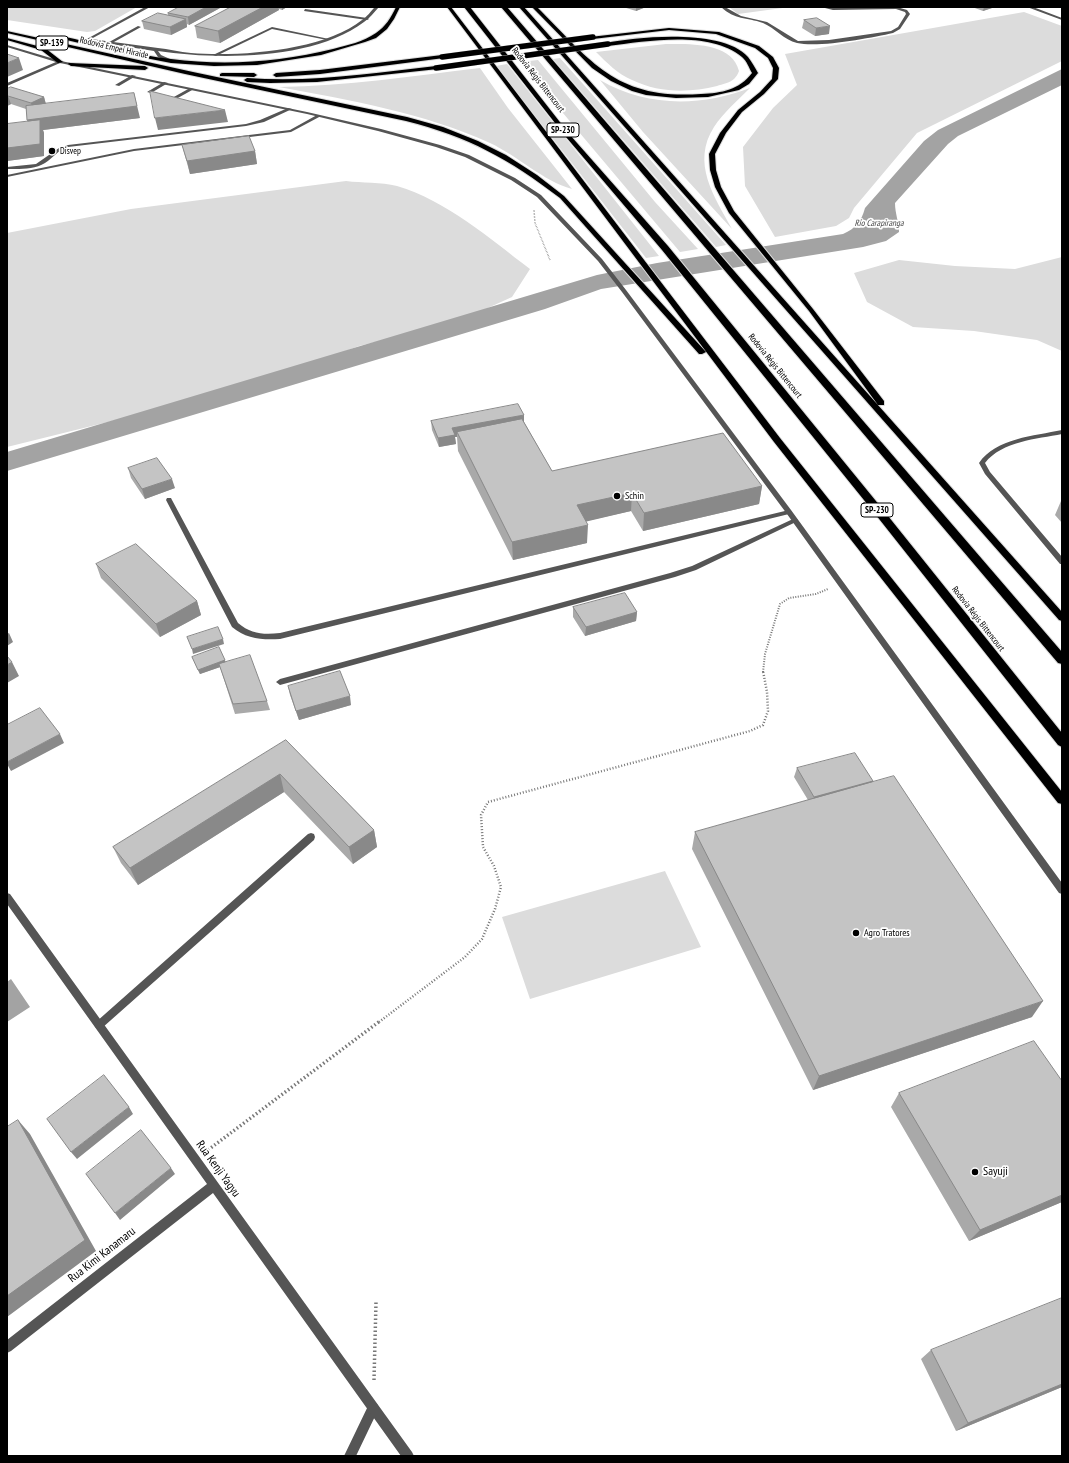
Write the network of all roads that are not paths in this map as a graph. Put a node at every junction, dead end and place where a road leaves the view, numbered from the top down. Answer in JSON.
{"nodes":[{"id":1,"x":148,"y":7,"type":"edge"},
{"id":2,"x":377,"y":7,"type":"edge"},
{"id":3,"x":398,"y":7,"type":"edge"},
{"id":4,"x":449,"y":7,"type":"edge"},
{"id":5,"x":467,"y":7,"type":"edge"},
{"id":6,"x":504,"y":7,"type":"edge"},
{"id":7,"x":521,"y":7,"type":"edge"},
{"id":8,"x":534,"y":7,"type":"edge"},
{"id":9,"x":601,"y":7,"type":"edge"},
{"id":10,"x":612,"y":7,"type":"edge"},
{"id":11,"x":724,"y":7,"type":"edge"},
{"id":12,"x":823,"y":7,"type":"edge"},
{"id":13,"x":1029,"y":7,"type":"edge"},
{"id":14,"x":305,"y":10,"type":"dead end"},
{"id":15,"x":367,"y":19,"type":"junction"},
{"id":16,"x":1062,"y":19,"type":"edge"},
{"id":17,"x":139,"y":27,"type":"dead end"},
{"id":18,"x":7,"y":28,"type":"edge"},
{"id":19,"x":7,"y":32,"type":"edge"},
{"id":20,"x":7,"y":38,"type":"edge"},
{"id":21,"x":327,"y":39,"type":"junction"},
{"id":22,"x":85,"y":41,"type":"junction"},
{"id":23,"x":110,"y":42,"type":"junction"},
{"id":24,"x":7,"y":46,"type":"edge"},
{"id":25,"x":104,"y":46,"type":"junction"},
{"id":26,"x":157,"y":49,"type":"junction"},
{"id":27,"x":97,"y":53,"type":"junction"},
{"id":28,"x":215,"y":55,"type":"junction"},
{"id":29,"x":90,"y":56,"type":"dead end"},
{"id":30,"x":84,"y":59,"type":"dead end"},
{"id":31,"x":172,"y":61,"type":"junction"},
{"id":32,"x":60,"y":62,"type":"junction"},
{"id":33,"x":71,"y":64,"type":"junction"},
{"id":34,"x":174,"y":70,"type":"junction"},
{"id":35,"x":185,"y":72,"type":"junction"},
{"id":36,"x":218,"y":75,"type":"junction"},
{"id":37,"x":134,"y":76,"type":"junction"},
{"id":38,"x":166,"y":83,"type":"junction"},
{"id":39,"x":7,"y":85,"type":"edge"},
{"id":40,"x":117,"y":85,"type":"dead end"},
{"id":41,"x":192,"y":89,"type":"junction"},
{"id":42,"x":150,"y":92,"type":"edge"},
{"id":43,"x":174,"y":98,"type":"edge"},
{"id":44,"x":290,"y":109,"type":"junction"},
{"id":45,"x":318,"y":116,"type":"junction"},
{"id":46,"x":7,"y":168,"type":"edge"},
{"id":47,"x":7,"y":176,"type":"edge"},
{"id":48,"x":1062,"y":432,"type":"edge"},
{"id":49,"x":777,"y":440,"type":"junction"},
{"id":50,"x":924,"y":461,"type":"junction"},
{"id":51,"x":169,"y":500,"type":"dead end"},
{"id":52,"x":789,"y":512,"type":"junction"},
{"id":53,"x":795,"y":521,"type":"junction"},
{"id":54,"x":1062,"y":562,"type":"edge"},
{"id":55,"x":1062,"y":618,"type":"edge"},
{"id":56,"x":1062,"y":660,"type":"edge"},
{"id":57,"x":280,"y":682,"type":"dead end"},
{"id":58,"x":1062,"y":742,"type":"edge"},
{"id":59,"x":1062,"y":800,"type":"edge"},
{"id":60,"x":311,"y":837,"type":"dead end"},
{"id":61,"x":1062,"y":890,"type":"edge"},
{"id":62,"x":7,"y":897,"type":"edge"},
{"id":63,"x":99,"y":1025,"type":"junction"},
{"id":64,"x":214,"y":1185,"type":"junction"},
{"id":65,"x":7,"y":1346,"type":"edge"},
{"id":66,"x":374,"y":1408,"type":"junction"},
{"id":67,"x":350,"y":1456,"type":"edge"},
{"id":68,"x":408,"y":1456,"type":"edge"}],
"edges":[{"from":1,"to":22,"type":"street"},
{"from":2,"to":15,"type":"street"},
{"from":3,"to":31,"type":"main road"},
{"from":4,"to":49,"type":"main road"},
{"from":5,"to":58,"type":"highway","name":"Rodovia Régis Bittencourt","number":"SP-230"},
{"from":6,"to":56,"type":"highway","name":"Rodovia Régis Bittencourt"},
{"from":7,"to":50,"type":"main road"},
{"from":8,"to":36,"type":"main road","bridge":true},
{"from":9,"to":10,"type":"street"},
{"from":11,"to":12,"type":"street"},
{"from":13,"to":16,"type":"street"},
{"from":14,"to":15,"type":"street"},
{"from":15,"to":21,"type":"street"},
{"from":17,"to":23,"type":"street"},
{"from":18,"to":22,"type":"main road"},
{"from":19,"to":27,"type":"main road","name":"Rodovia Empei Hiraide","number":"SP-139"},
{"from":20,"to":32,"type":"main road"},
{"from":21,"to":28,"type":"street"},
{"from":21,"to":28,"type":"street"},
{"from":22,"to":23,"type":"street"},
{"from":22,"to":25,"type":"main road"},
{"from":23,"to":25,"type":"street"},
{"from":23,"to":26,"type":"street"},
{"from":24,"to":32,"type":"street"},
{"from":25,"to":27,"type":"main road"},
{"from":25,"to":31,"type":"main road"},
{"from":26,"to":28,"type":"street"},
{"from":26,"to":31,"type":"street"},
{"from":27,"to":29,"type":"main road"},
{"from":27,"to":34,"type":"main road","name":"Rodovia Empei Hiraide","number":"SP-139"},
{"from":30,"to":33,"type":"main road"},
{"from":32,"to":33,"type":"street"},
{"from":32,"to":39,"type":"street"},
{"from":33,"to":34,"type":"main road"},
{"from":33,"to":37,"type":"street"},
{"from":34,"to":35,"type":"main road","name":"Rodovia Empei Hiraide","number":"SP-139"},
{"from":35,"to":36,"type":"main road","name":"Rodovia Empei Hiraide","number":"SP-139"},
{"from":35,"to":49,"type":"main road"},
{"from":36,"to":50,"type":"main road","bridge":true},
{"from":37,"to":38,"type":"street"},
{"from":37,"to":40,"type":"street"},
{"from":38,"to":41,"type":"street"},
{"from":38,"to":42,"type":"street"},
{"from":41,"to":43,"type":"street"},
{"from":41,"to":44,"type":"street"},
{"from":44,"to":45,"type":"street"},
{"from":44,"to":46,"type":"street"},
{"from":45,"to":47,"type":"street"},
{"from":45,"to":52,"type":"street"},
{"from":48,"to":54,"type":"street"},
{"from":49,"to":59,"type":"main road"},
{"from":50,"to":55,"type":"main road"},
{"from":51,"to":52,"type":"street"},
{"from":52,"to":53,"type":"street"},
{"from":53,"to":57,"type":"street"},
{"from":53,"to":61,"type":"street"},
{"from":60,"to":63,"type":"street"},
{"from":62,"to":63,"type":"street","name":"Rua Kenji Yagyu"},
{"from":63,"to":64,"type":"street","name":"Rua Kenji Yagyu"},
{"from":64,"to":65,"type":"street","name":"Rua Kimi Kanamaru"},
{"from":64,"to":66,"type":"street","name":"Rua Kenji Yagyu"},
{"from":66,"to":67,"type":"street"},
{"from":66,"to":68,"type":"street","name":"Rua Kenji Yagyu"}]}
